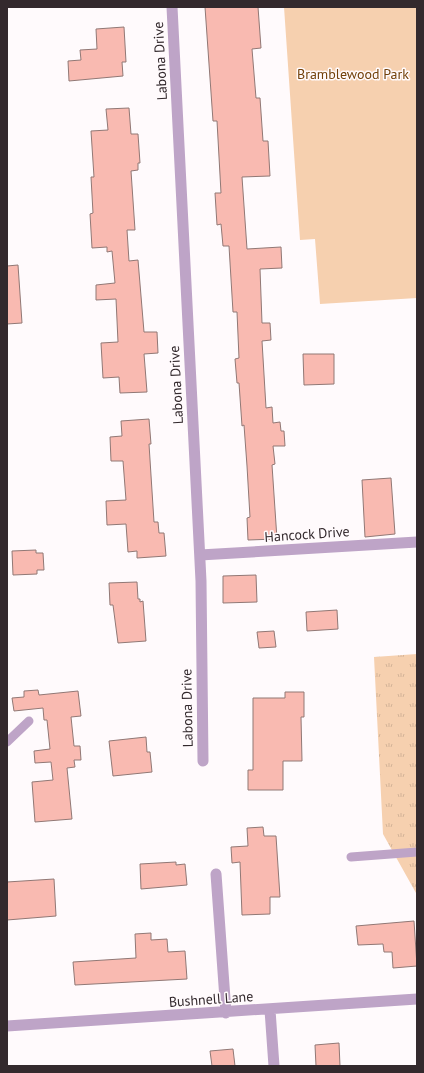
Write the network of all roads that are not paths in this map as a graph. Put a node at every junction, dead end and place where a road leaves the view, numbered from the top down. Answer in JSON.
{"nodes":[{"id":1,"x":172,"y":7,"type":"edge"},
{"id":2,"x":417,"y":542,"type":"edge"},
{"id":3,"x":200,"y":555,"type":"junction"},
{"id":4,"x":29,"y":721,"type":"dead end"},
{"id":5,"x":7,"y":742,"type":"edge"},
{"id":6,"x":203,"y":761,"type":"dead end"},
{"id":7,"x":417,"y":852,"type":"edge"},
{"id":8,"x":351,"y":857,"type":"dead end"},
{"id":9,"x":216,"y":874,"type":"dead end"},
{"id":10,"x":417,"y":999,"type":"edge"},
{"id":11,"x":270,"y":1010,"type":"junction"},
{"id":12,"x":226,"y":1013,"type":"junction"},
{"id":13,"x":7,"y":1026,"type":"edge"},
{"id":14,"x":274,"y":1066,"type":"edge"}],
"edges":[{"from":1,"to":3,"type":"street","name":"Labona Drive"},
{"from":2,"to":3,"type":"street","name":"Hancock Drive"},
{"from":3,"to":6,"type":"street","name":"Labona Drive"},
{"from":4,"to":5,"type":"lane"},
{"from":7,"to":8,"type":"lane"},
{"from":9,"to":12,"type":"street"},
{"from":10,"to":11,"type":"street","name":"Bushnell Lane"},
{"from":11,"to":12,"type":"street","name":"Bushnell Lane"},
{"from":11,"to":14,"type":"street"},
{"from":12,"to":13,"type":"street","name":"Bushnell Lane"}]}
